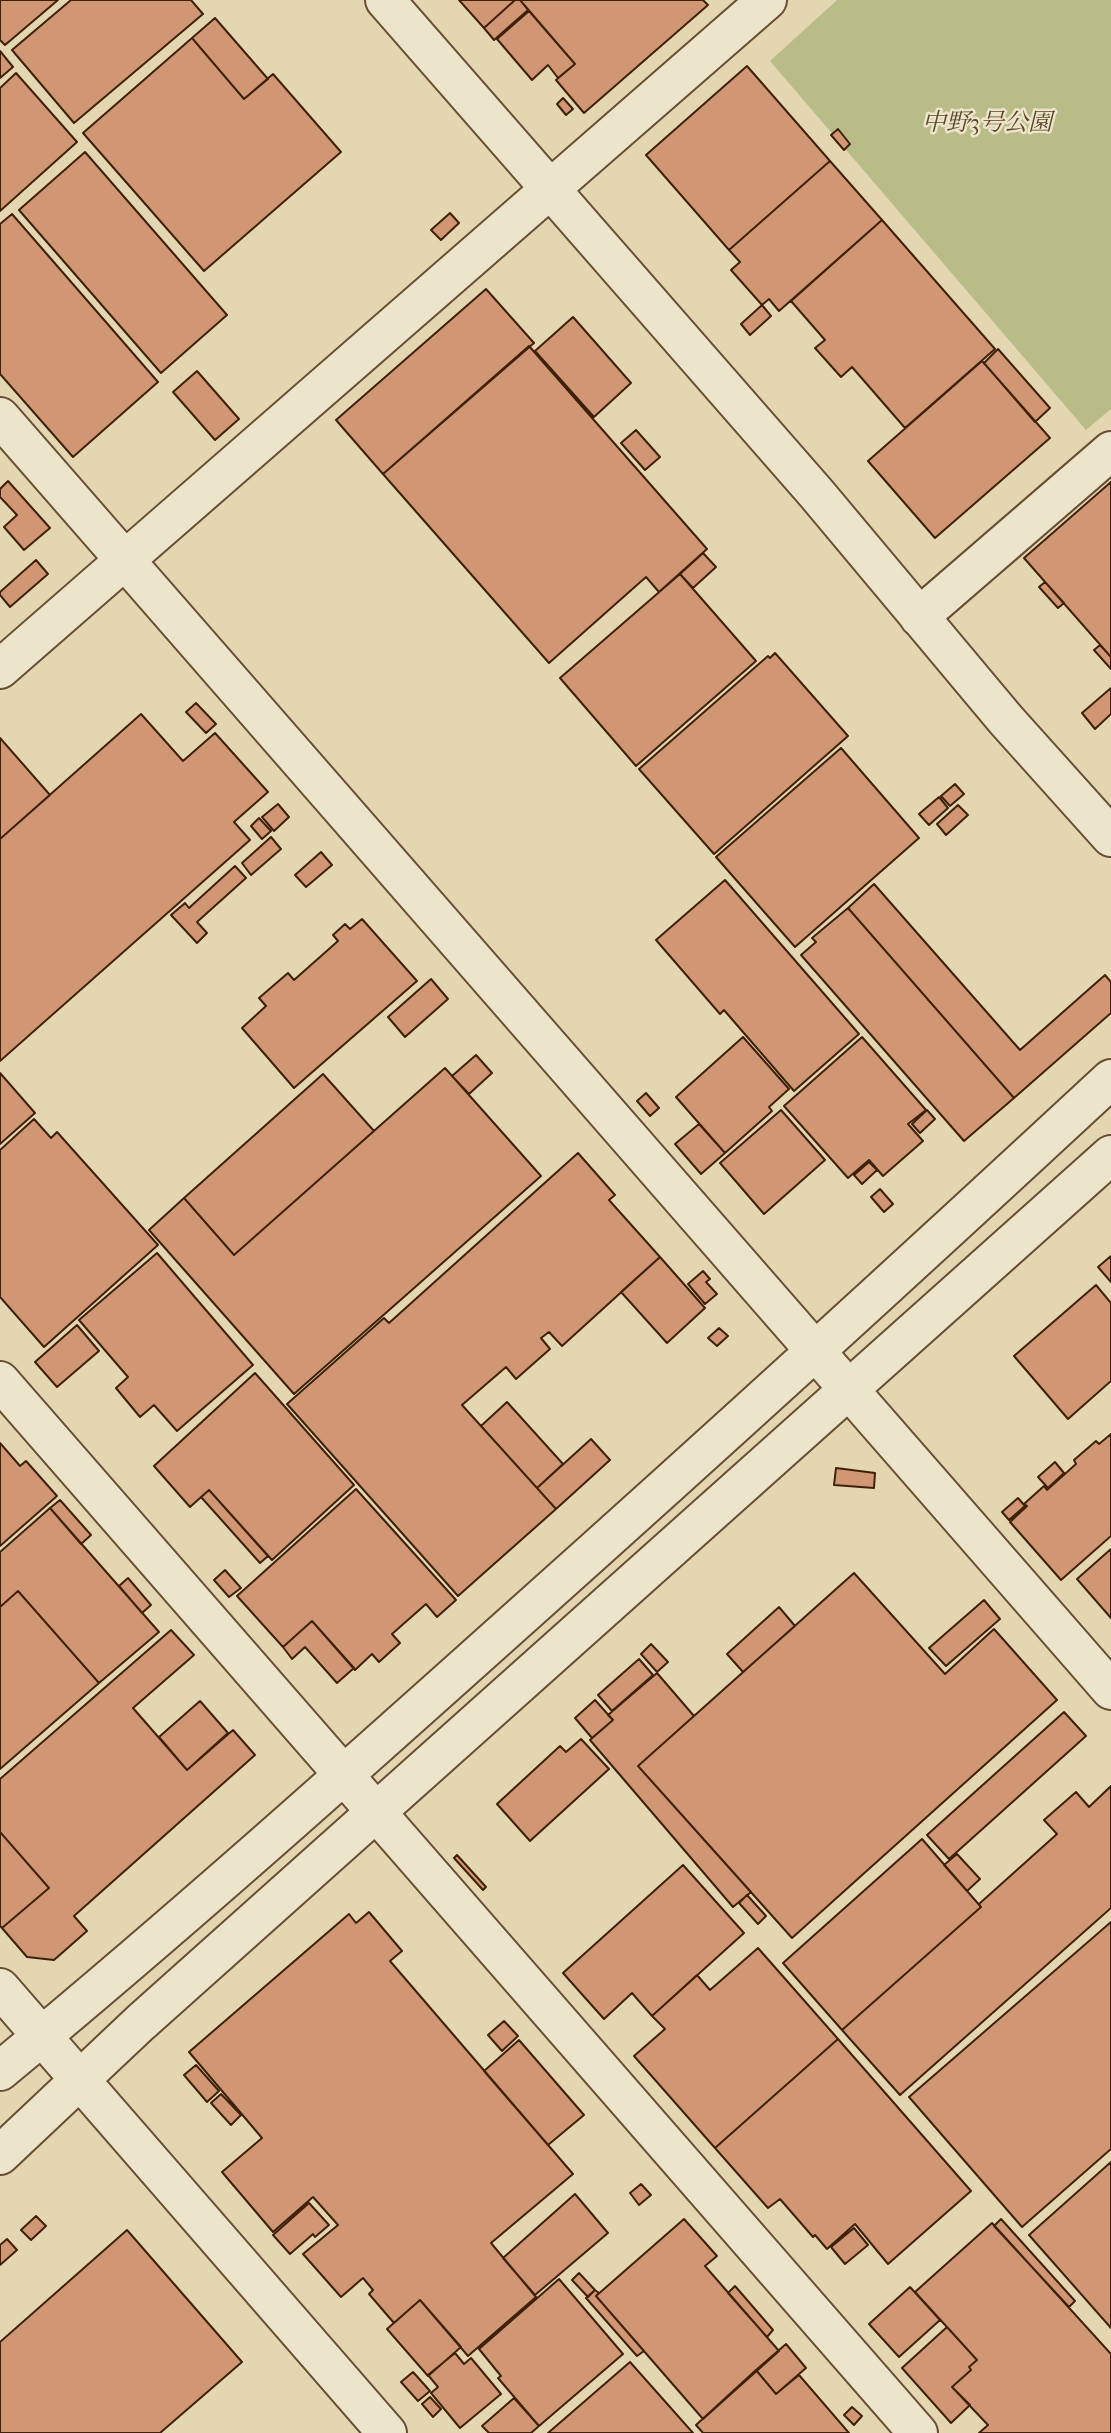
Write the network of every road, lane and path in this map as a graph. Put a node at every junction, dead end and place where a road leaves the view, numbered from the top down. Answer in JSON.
{"nodes":[{"id":1,"x":385,"y":0,"type":"edge"},
{"id":2,"x":767,"y":0,"type":"edge"},
{"id":3,"x":550,"y":189,"type":"junction"},
{"id":4,"x":0,"y":417,"type":"edge"},
{"id":5,"x":1111,"y":451,"type":"edge"},
{"id":6,"x":125,"y":560,"type":"junction"},
{"id":7,"x":919,"y":617,"type":"junction"},
{"id":8,"x":0,"y":669,"type":"edge"},
{"id":9,"x":1111,"y":837,"type":"edge"},
{"id":10,"x":1111,"y":1079,"type":"edge"},
{"id":11,"x":1111,"y":1156,"type":"edge"},
{"id":12,"x":816,"y":1352,"type":"junction"},
{"id":13,"x":0,"y":1381,"type":"edge"},
{"id":14,"x":849,"y":1390,"type":"junction"},
{"id":15,"x":1111,"y":1690,"type":"edge"},
{"id":16,"x":344,"y":1774,"type":"junction"},
{"id":17,"x":377,"y":1812,"type":"junction"},
{"id":18,"x":0,"y":1988,"type":"edge"},
{"id":19,"x":42,"y":2036,"type":"junction"},
{"id":20,"x":0,"y":2071,"type":"edge"},
{"id":21,"x":80,"y":2081,"type":"junction"},
{"id":22,"x":0,"y":2155,"type":"edge"},
{"id":23,"x":387,"y":2433,"type":"edge"},
{"id":24,"x":918,"y":2433,"type":"edge"}],
"edges":[{"from":1,"to":3,"type":"street"},
{"from":2,"to":3,"type":"street"},
{"from":3,"to":6,"type":"street"},
{"from":3,"to":7,"type":"street"},
{"from":4,"to":6,"type":"street"},
{"from":5,"to":7,"type":"street"},
{"from":6,"to":8,"type":"street"},
{"from":6,"to":12,"type":"street"},
{"from":7,"to":9,"type":"street"},
{"from":10,"to":12,"type":"street"},
{"from":11,"to":14,"type":"street"},
{"from":12,"to":14,"type":"street"},
{"from":12,"to":16,"type":"street"},
{"from":13,"to":16,"type":"street"},
{"from":14,"to":15,"type":"street"},
{"from":14,"to":17,"type":"street"},
{"from":16,"to":17,"type":"street"},
{"from":16,"to":19,"type":"street"},
{"from":17,"to":21,"type":"street"},
{"from":17,"to":24,"type":"street"},
{"from":18,"to":19,"type":"street"},
{"from":19,"to":20,"type":"street"},
{"from":19,"to":21,"type":"street"},
{"from":21,"to":22,"type":"street"},
{"from":21,"to":23,"type":"street"}]}
